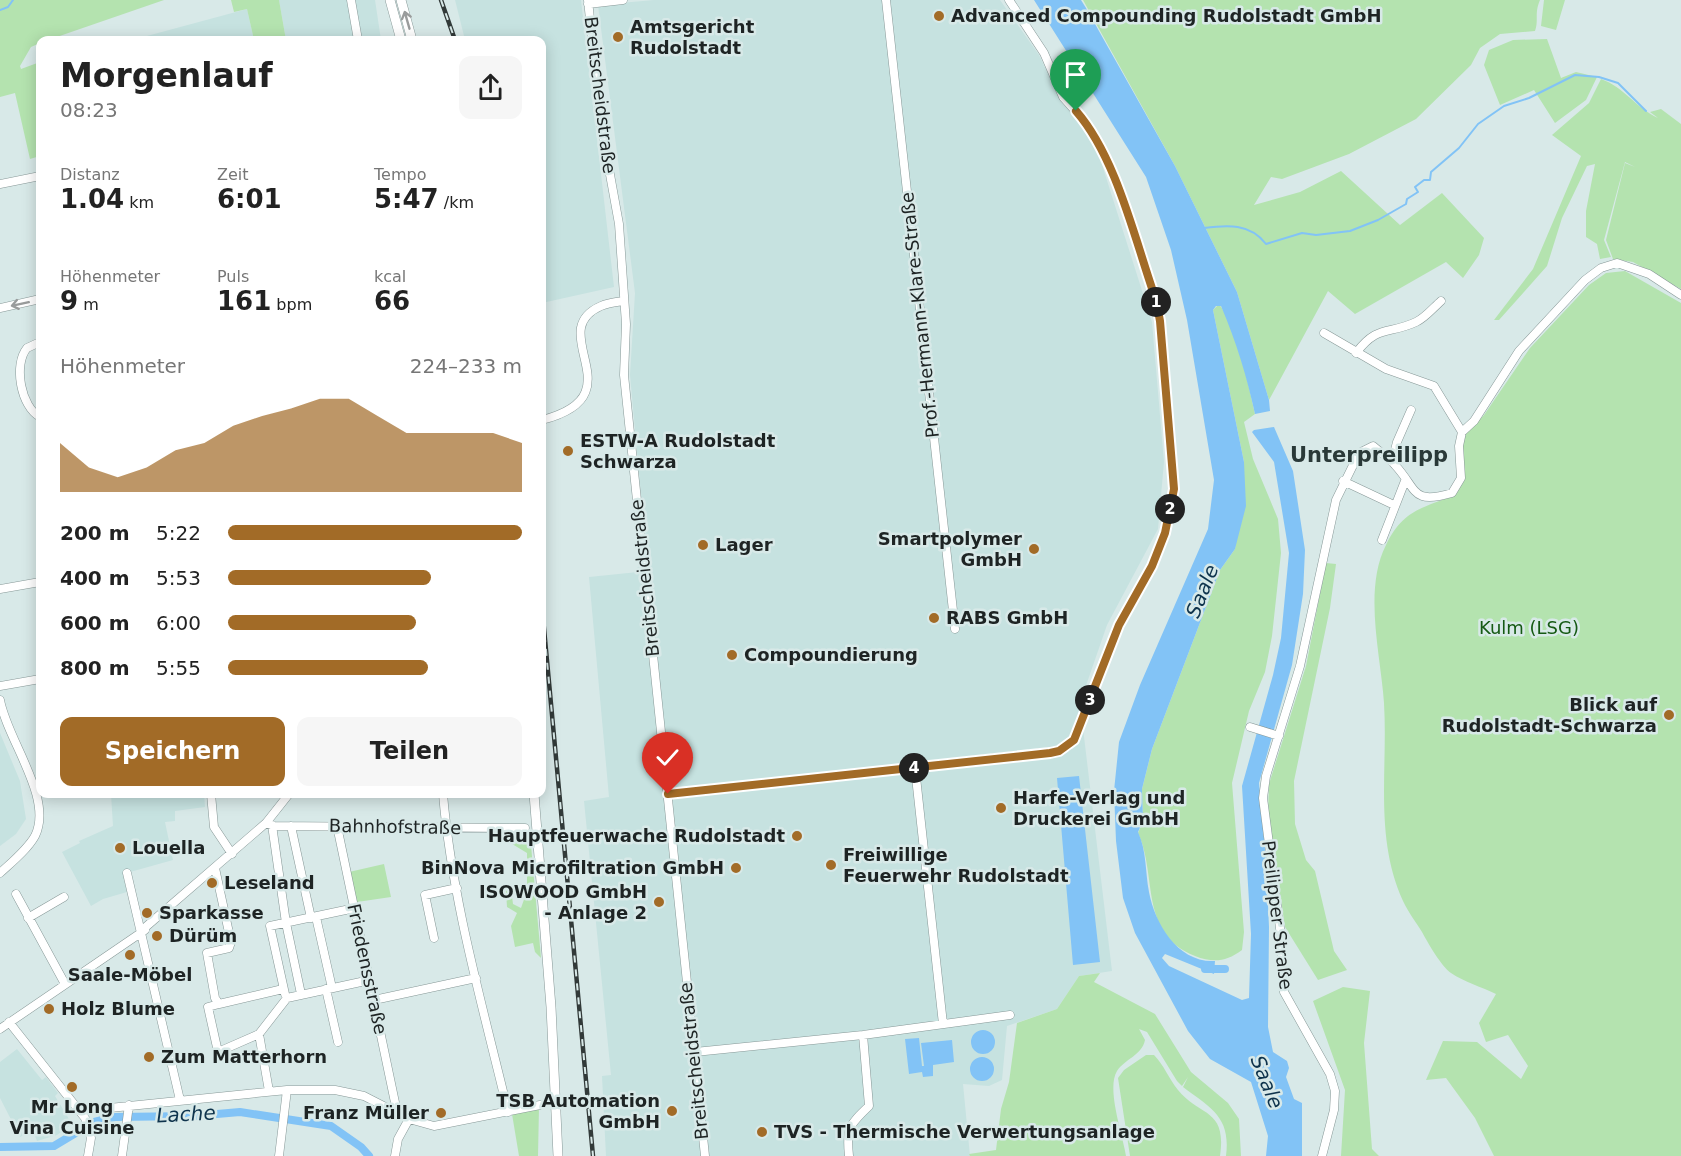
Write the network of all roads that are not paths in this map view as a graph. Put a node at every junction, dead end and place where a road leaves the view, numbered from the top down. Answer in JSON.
{"nodes":[{"id":1,"x":351,"y":0,"type":"edge"},
{"id":2,"x":390,"y":0,"type":"edge"},
{"id":3,"x":401,"y":0,"type":"edge"},
{"id":4,"x":623,"y":0,"type":"edge"},
{"id":5,"x":886,"y":0,"type":"edge"},
{"id":6,"x":1009,"y":0,"type":"edge"},
{"id":7,"x":588,"y":2,"type":"edge"},
{"id":8,"x":357,"y":36,"type":"edge"},
{"id":9,"x":400,"y":36,"type":"edge"},
{"id":10,"x":411,"y":36,"type":"edge"},
{"id":11,"x":36,"y":177,"type":"edge"},
{"id":12,"x":0,"y":184,"type":"edge"},
{"id":13,"x":1681,"y":295,"type":"edge"},
{"id":14,"x":36,"y":300,"type":"edge"},
{"id":15,"x":624,"y":301,"type":"junction"},
{"id":16,"x":1441,"y":301,"type":"dead end"},
{"id":17,"x":0,"y":308,"type":"edge"},
{"id":18,"x":1324,"y":333,"type":"dead end"},
{"id":19,"x":36,"y":344,"type":"edge"},
{"id":20,"x":1356,"y":353,"type":"junction"},
{"id":21,"x":1412,"y":410,"type":"dead end"},
{"id":22,"x":36,"y":414,"type":"edge"},
{"id":23,"x":546,"y":419,"type":"edge"},
{"id":24,"x":1462,"y":432,"type":"junction"},
{"id":25,"x":1392,"y":462,"type":"junction"},
{"id":26,"x":1344,"y":481,"type":"junction"},
{"id":27,"x":1405,"y":481,"type":"junction"},
{"id":28,"x":1394,"y":505,"type":"junction"},
{"id":29,"x":1382,"y":540,"type":"dead end"},
{"id":30,"x":36,"y":583,"type":"edge"},
{"id":31,"x":0,"y":589,"type":"edge"},
{"id":32,"x":955,"y":629,"type":"dead end"},
{"id":33,"x":36,"y":680,"type":"edge"},
{"id":34,"x":0,"y":686,"type":"edge"},
{"id":35,"x":0,"y":700,"type":"edge"},
{"id":36,"x":2,"y":719,"type":"edge"},
{"id":37,"x":1253,"y":728,"type":"dead end"},
{"id":38,"x":1277,"y":735,"type":"junction"},
{"id":39,"x":915,"y":768,"type":"junction"},
{"id":40,"x":36,"y":794,"type":"edge"},
{"id":41,"x":668,"y":794,"type":"junction"},
{"id":42,"x":37,"y":798,"type":"edge"},
{"id":43,"x":211,"y":798,"type":"edge"},
{"id":44,"x":286,"y":798,"type":"edge"},
{"id":45,"x":442,"y":798,"type":"edge"},
{"id":46,"x":534,"y":798,"type":"edge"},
{"id":47,"x":269,"y":824,"type":"junction"},
{"id":48,"x":291,"y":826,"type":"junction"},
{"id":49,"x":337,"y":826,"type":"junction"},
{"id":50,"x":446,"y":828,"type":"junction"},
{"id":51,"x":525,"y":828,"type":"dead end"},
{"id":52,"x":232,"y":854,"type":"junction"},
{"id":53,"x":215,"y":868,"type":"junction"},
{"id":54,"x":0,"y":873,"type":"edge"},
{"id":55,"x":127,"y":873,"type":"dead end"},
{"id":56,"x":457,"y":888,"type":"junction"},
{"id":57,"x":16,"y":894,"type":"dead end"},
{"id":58,"x":64,"y":897,"type":"dead end"},
{"id":59,"x":355,"y":908,"type":"junction"},
{"id":60,"x":314,"y":917,"type":"junction"},
{"id":61,"x":28,"y":918,"type":"junction"},
{"id":62,"x":286,"y":923,"type":"junction"},
{"id":63,"x":141,"y":931,"type":"junction"},
{"id":64,"x":434,"y":938,"type":"dead end"},
{"id":65,"x":476,"y":978,"type":"junction"},
{"id":66,"x":370,"y":980,"type":"junction"},
{"id":67,"x":65,"y":984,"type":"junction"},
{"id":68,"x":329,"y":988,"type":"junction"},
{"id":69,"x":283,"y":989,"type":"junction"},
{"id":70,"x":301,"y":994,"type":"junction"},
{"id":71,"x":287,"y":998,"type":"junction"},
{"id":72,"x":374,"y":1000,"type":"junction"},
{"id":73,"x":219,"y":1004,"type":"junction"},
{"id":74,"x":1010,"y":1015,"type":"dead end"},
{"id":75,"x":9,"y":1023,"type":"junction"},
{"id":76,"x":943,"y":1024,"type":"junction"},
{"id":77,"x":0,"y":1029,"type":"edge"},
{"id":78,"x":260,"y":1034,"type":"junction"},
{"id":79,"x":863,"y":1035,"type":"junction"},
{"id":80,"x":338,"y":1042,"type":"dead end"},
{"id":81,"x":694,"y":1052,"type":"junction"},
{"id":82,"x":287,"y":1090,"type":"junction"},
{"id":83,"x":268,"y":1091,"type":"junction"},
{"id":84,"x":180,"y":1100,"type":"junction"},
{"id":85,"x":540,"y":1105,"type":"dead end"},
{"id":86,"x":128,"y":1108,"type":"junction"},
{"id":87,"x":397,"y":1112,"type":"junction"},
{"id":88,"x":508,"y":1112,"type":"junction"},
{"id":89,"x":83,"y":1115,"type":"junction"},
{"id":90,"x":409,"y":1119,"type":"junction"},
{"id":91,"x":88,"y":1156,"type":"edge"},
{"id":92,"x":122,"y":1156,"type":"edge"},
{"id":93,"x":279,"y":1156,"type":"edge"},
{"id":94,"x":395,"y":1156,"type":"edge"},
{"id":95,"x":558,"y":1156,"type":"edge"},
{"id":96,"x":705,"y":1156,"type":"edge"},
{"id":97,"x":849,"y":1156,"type":"edge"},
{"id":98,"x":1322,"y":1156,"type":"edge"}],
"edges":[{"from":1,"to":8,"type":"street"},
{"from":2,"to":9,"type":"main road"},
{"from":10,"to":3,"type":"main road","one_way":true},
{"from":4,"to":7,"type":"street"},
{"from":5,"to":32,"type":"street","name":"Prof.-Hermann-Klare-Straße"},
{"from":6,"to":39,"type":"street"},
{"from":7,"to":15,"type":"street","name":"Breitscheidstraße"},
{"from":11,"to":12,"type":"street"},
{"from":13,"to":24,"type":"street"},
{"from":14,"to":17,"type":"street","one_way":true},
{"from":15,"to":23,"type":"street"},
{"from":15,"to":41,"type":"street","name":"Breitscheidstraße"},
{"from":16,"to":20,"type":"street"},
{"from":18,"to":20,"type":"street"},
{"from":19,"to":22,"type":"street"},
{"from":20,"to":24,"type":"street"},
{"from":21,"to":25,"type":"street"},
{"from":24,"to":27,"type":"street"},
{"from":25,"to":26,"type":"street"},
{"from":25,"to":27,"type":"street"},
{"from":26,"to":28,"type":"street"},
{"from":26,"to":38,"type":"street","name":"Preilipper Straße"},
{"from":27,"to":28,"type":"street"},
{"from":28,"to":29,"type":"street"},
{"from":30,"to":31,"type":"street"},
{"from":33,"to":34,"type":"street"},
{"from":35,"to":36,"type":"street"},
{"from":36,"to":40,"type":"street"},
{"from":37,"to":38,"type":"street"},
{"from":38,"to":98,"type":"street","name":"Preilipper Straße"},
{"from":39,"to":41,"type":"street"},
{"from":39,"to":76,"type":"street"},
{"from":41,"to":81,"type":"street","name":"Breitscheidstraße"},
{"from":42,"to":54,"type":"street"},
{"from":43,"to":52,"type":"street"},
{"from":44,"to":47,"type":"street"},
{"from":45,"to":50,"type":"street"},
{"from":46,"to":95,"type":"main road"},
{"from":47,"to":48,"type":"street","name":"Bahnhofstraße"},
{"from":47,"to":52,"type":"street"},
{"from":47,"to":62,"type":"street"},
{"from":48,"to":49,"type":"street","name":"Bahnhofstraße"},
{"from":48,"to":60,"type":"street"},
{"from":49,"to":50,"type":"street","name":"Bahnhofstraße"},
{"from":49,"to":59,"type":"street","name":"Friedensstraße"},
{"from":50,"to":51,"type":"street","name":"Bahnhofstraße"},
{"from":50,"to":56,"type":"street"},
{"from":52,"to":53,"type":"street"},
{"from":53,"to":63,"type":"street"},
{"from":53,"to":73,"type":"street"},
{"from":55,"to":63,"type":"street"},
{"from":56,"to":64,"type":"street"},
{"from":56,"to":65,"type":"street"},
{"from":57,"to":61,"type":"street"},
{"from":58,"to":61,"type":"street"},
{"from":59,"to":60,"type":"street"},
{"from":59,"to":66,"type":"street","name":"Friedensstraße"},
{"from":60,"to":62,"type":"street"},
{"from":60,"to":68,"type":"street"},
{"from":61,"to":67,"type":"street"},
{"from":62,"to":69,"type":"street"},
{"from":62,"to":70,"type":"street"},
{"from":63,"to":67,"type":"street"},
{"from":63,"to":84,"type":"street"},
{"from":65,"to":72,"type":"street"},
{"from":65,"to":88,"type":"street"},
{"from":66,"to":68,"type":"street"},
{"from":66,"to":72,"type":"street","name":"Friedensstraße"},
{"from":67,"to":75,"type":"street"},
{"from":68,"to":70,"type":"street"},
{"from":68,"to":80,"type":"street"},
{"from":69,"to":71,"type":"street"},
{"from":69,"to":73,"type":"street"},
{"from":70,"to":71,"type":"street"},
{"from":71,"to":78,"type":"street"},
{"from":72,"to":87,"type":"street","name":"Friedensstraße"},
{"from":73,"to":78,"type":"street"},
{"from":74,"to":76,"type":"street"},
{"from":75,"to":77,"type":"street"},
{"from":75,"to":89,"type":"street"},
{"from":76,"to":79,"type":"street"},
{"from":78,"to":83,"type":"street"},
{"from":79,"to":81,"type":"street"},
{"from":79,"to":97,"type":"street"},
{"from":81,"to":96,"type":"street","name":"Breitscheidstraße"},
{"from":82,"to":83,"type":"street"},
{"from":82,"to":87,"type":"street"},
{"from":82,"to":93,"type":"street"},
{"from":83,"to":84,"type":"street"},
{"from":84,"to":86,"type":"street"},
{"from":85,"to":88,"type":"street"},
{"from":86,"to":89,"type":"street"},
{"from":86,"to":92,"type":"street"},
{"from":87,"to":90,"type":"street"},
{"from":88,"to":90,"type":"street"},
{"from":89,"to":91,"type":"street"},
{"from":90,"to":94,"type":"street"}]}
